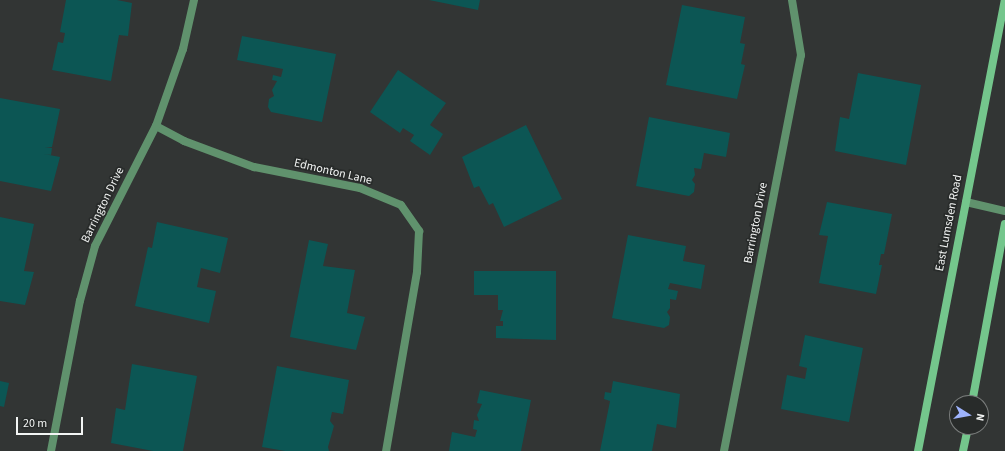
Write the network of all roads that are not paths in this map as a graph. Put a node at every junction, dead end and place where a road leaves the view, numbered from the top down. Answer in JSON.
{"nodes":[{"id":1,"x":194,"y":0,"type":"edge"},
{"id":2,"x":792,"y":0,"type":"edge"},
{"id":3,"x":1004,"y":0,"type":"edge"},
{"id":4,"x":156,"y":126,"type":"junction"},
{"id":5,"x":966,"y":202,"type":"junction"},
{"id":6,"x":1005,"y":211,"type":"edge"},
{"id":7,"x":1005,"y":224,"type":"edge"},
{"id":8,"x":973,"y":395,"type":"edge"},
{"id":9,"x":966,"y":435,"type":"edge"},
{"id":10,"x":51,"y":451,"type":"edge"},
{"id":11,"x":386,"y":451,"type":"edge"},
{"id":12,"x":724,"y":451,"type":"edge"},
{"id":13,"x":918,"y":451,"type":"edge"},
{"id":14,"x":963,"y":451,"type":"edge"}],
"edges":[{"from":1,"to":4,"type":"street","name":"Barrington Drive"},
{"from":2,"to":12,"type":"street","name":"Barrington Drive"},
{"from":3,"to":5,"type":"main road","name":"East Lumsden Road"},
{"from":4,"to":10,"type":"street","name":"Barrington Drive"},
{"from":4,"to":11,"type":"street","name":"Edmonton Lane"},
{"from":5,"to":6,"type":"street"},
{"from":5,"to":13,"type":"main road","name":"East Lumsden Road"},
{"from":7,"to":8,"type":"main road"},
{"from":9,"to":14,"type":"main road"}]}
